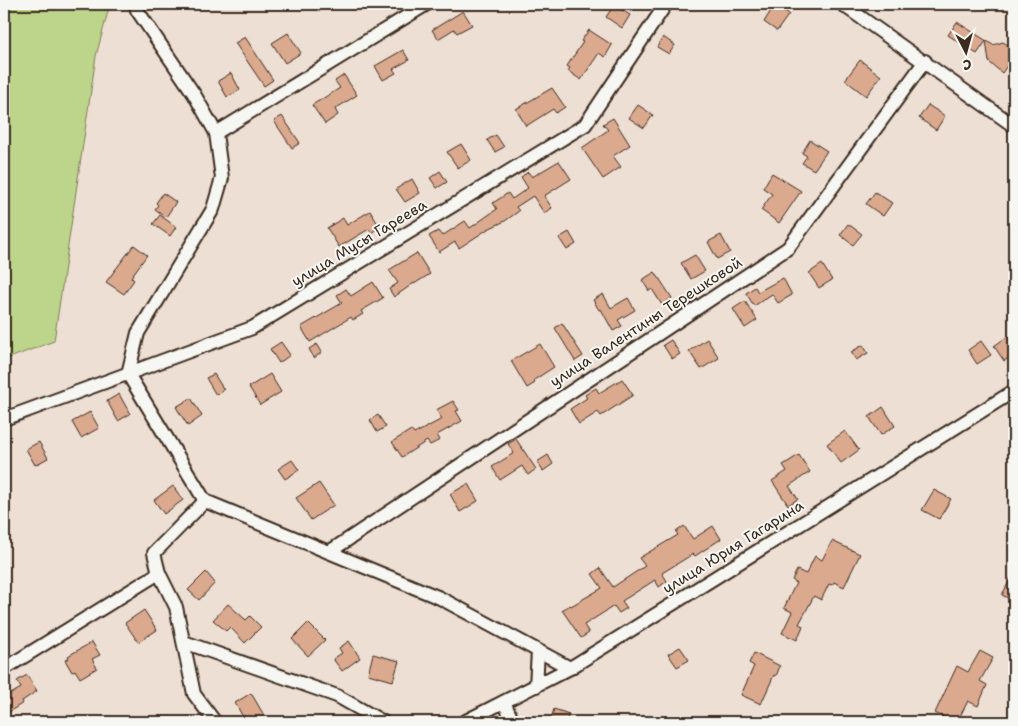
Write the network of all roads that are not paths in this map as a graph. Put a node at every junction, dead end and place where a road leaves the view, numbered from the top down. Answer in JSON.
{"nodes":[{"id":1,"x":136,"y":4,"type":"edge"},
{"id":2,"x":426,"y":4,"type":"edge"},
{"id":3,"x":666,"y":4,"type":"edge"},
{"id":4,"x":842,"y":4,"type":"edge"},
{"id":5,"x":925,"y":61,"type":"junction"},
{"id":6,"x":1014,"y":126,"type":"edge"},
{"id":7,"x":216,"y":133,"type":"junction"},
{"id":8,"x":128,"y":374,"type":"junction"},
{"id":9,"x":1014,"y":391,"type":"edge"},
{"id":10,"x":4,"y":419,"type":"edge"},
{"id":11,"x":205,"y":501,"type":"junction"},
{"id":12,"x":328,"y":552,"type":"junction"},
{"id":13,"x":159,"y":573,"type":"junction"},
{"id":14,"x":184,"y":642,"type":"junction"},
{"id":15,"x":538,"y":650,"type":"junction"},
{"id":16,"x":570,"y":668,"type":"junction"},
{"id":17,"x":4,"y":669,"type":"edge"},
{"id":18,"x":536,"y":686,"type":"junction"},
{"id":19,"x":504,"y":702,"type":"junction"},
{"id":20,"x":215,"y":722,"type":"edge"},
{"id":21,"x":383,"y":722,"type":"edge"},
{"id":22,"x":464,"y":722,"type":"edge"},
{"id":23,"x":513,"y":722,"type":"edge"}],
"edges":[{"from":1,"to":7,"type":"street"},
{"from":2,"to":7,"type":"street"},
{"from":3,"to":8,"type":"street","name":"улица Мусы Гареева"},
{"from":4,"to":5,"type":"street"},
{"from":5,"to":6,"type":"street"},
{"from":5,"to":12,"type":"street","name":"улица Валентины Терешковой"},
{"from":7,"to":8,"type":"street"},
{"from":8,"to":10,"type":"street","name":"улица Мусы Гареева"},
{"from":8,"to":11,"type":"street"},
{"from":9,"to":16,"type":"street","name":"улица Юрия Гагарина"},
{"from":11,"to":12,"type":"street"},
{"from":11,"to":13,"type":"street"},
{"from":12,"to":15,"type":"street"},
{"from":13,"to":14,"type":"street"},
{"from":13,"to":17,"type":"street"},
{"from":14,"to":20,"type":"street"},
{"from":14,"to":21,"type":"street"},
{"from":15,"to":16,"type":"street"},
{"from":15,"to":18,"type":"street"},
{"from":16,"to":18,"type":"street","name":"улица Юрия Гагарина"},
{"from":18,"to":19,"type":"street","name":"улица Юрия Гагарина"},
{"from":19,"to":22,"type":"street","name":"улица Юрия Гагарина"},
{"from":19,"to":23,"type":"street"}]}
